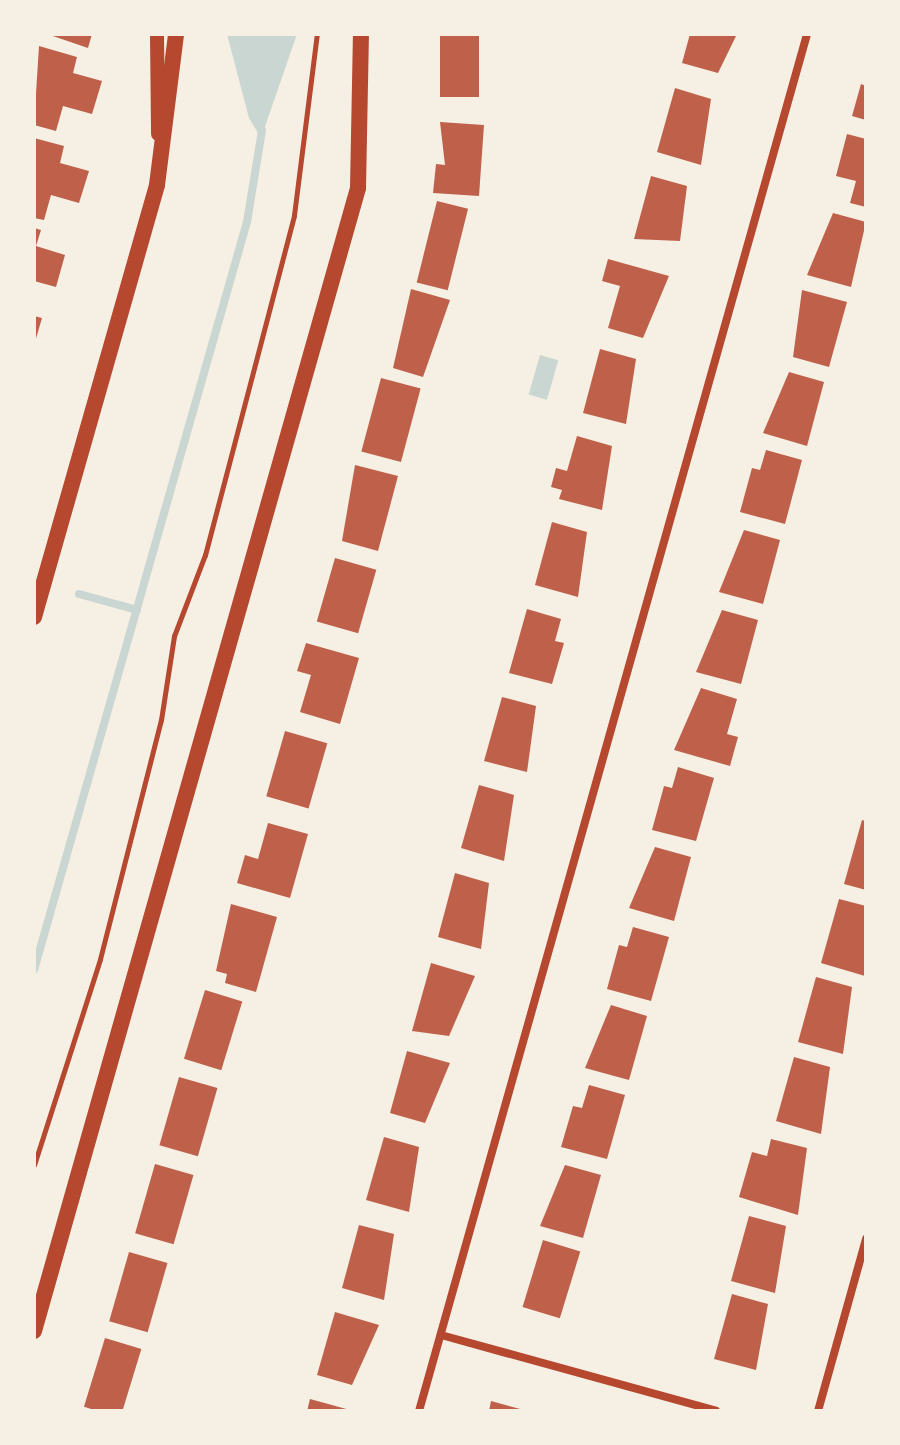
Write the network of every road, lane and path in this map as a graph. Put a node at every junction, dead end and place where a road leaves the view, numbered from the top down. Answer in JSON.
{"nodes":[{"id":1,"x":157,"y":34,"type":"edge"},
{"id":2,"x":176,"y":34,"type":"edge"},
{"id":3,"x":317,"y":34,"type":"edge"},
{"id":4,"x":361,"y":34,"type":"edge"},
{"id":5,"x":807,"y":34,"type":"edge"},
{"id":6,"x":157,"y":185,"type":"junction"},
{"id":7,"x":34,"y":617,"type":"edge"},
{"id":8,"x":34,"y":1165,"type":"edge"},
{"id":9,"x":866,"y":1239,"type":"edge"},
{"id":10,"x":34,"y":1331,"type":"edge"},
{"id":11,"x":441,"y":1335,"type":"junction"},
{"id":12,"x":419,"y":1411,"type":"edge"},
{"id":13,"x":716,"y":1411,"type":"edge"},
{"id":14,"x":818,"y":1411,"type":"edge"}],
"edges":[{"from":1,"to":6,"type":"street"},
{"from":2,"to":6,"type":"main road"},
{"from":3,"to":8,"type":"path"},
{"from":4,"to":10,"type":"main road"},
{"from":5,"to":11,"type":"street"},
{"from":6,"to":7,"type":"main road"},
{"from":9,"to":14,"type":"street"},
{"from":11,"to":12,"type":"street"},
{"from":11,"to":13,"type":"street"}]}
